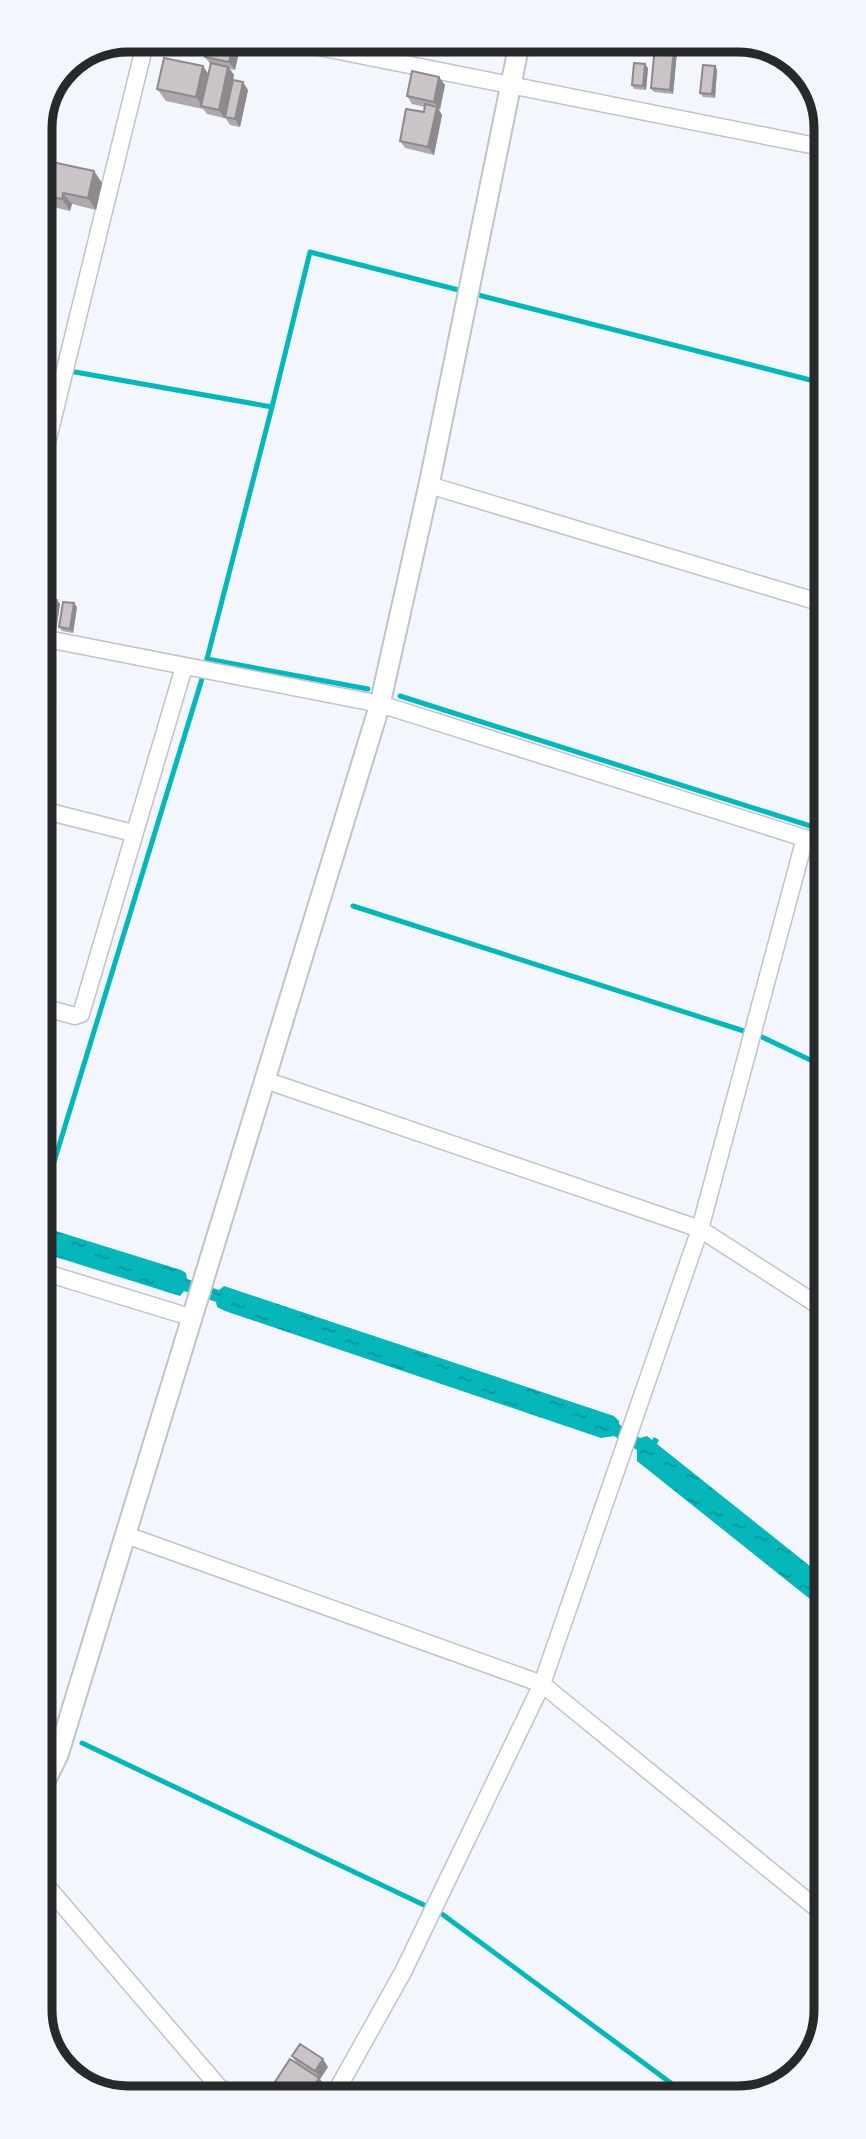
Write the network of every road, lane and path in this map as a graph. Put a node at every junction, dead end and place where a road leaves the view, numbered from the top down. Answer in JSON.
{"nodes":[{"id":1,"x":143,"y":53,"type":"edge"},
{"id":2,"x":348,"y":53,"type":"edge"},
{"id":3,"x":518,"y":53,"type":"edge"},
{"id":4,"x":512,"y":86,"type":"junction"},
{"id":5,"x":814,"y":146,"type":"edge"},
{"id":6,"x":53,"y":418,"type":"edge"},
{"id":7,"x":429,"y":485,"type":"junction"},
{"id":8,"x":814,"y":601,"type":"edge"},
{"id":9,"x":53,"y":640,"type":"edge"},
{"id":10,"x":198,"y":669,"type":"junction"},
{"id":11,"x":380,"y":704,"type":"junction"},
{"id":12,"x":53,"y":813,"type":"edge"},
{"id":13,"x":133,"y":834,"type":"junction"},
{"id":14,"x":805,"y":838,"type":"junction"},
{"id":15,"x":814,"y":841,"type":"edge"},
{"id":16,"x":53,"y":1010,"type":"edge"},
{"id":17,"x":265,"y":1080,"type":"junction"},
{"id":18,"x":700,"y":1229,"type":"junction"},
{"id":19,"x":53,"y":1275,"type":"edge"},
{"id":20,"x":814,"y":1302,"type":"edge"},
{"id":21,"x":188,"y":1310,"type":"junction"},
{"id":22,"x":126,"y":1535,"type":"junction"},
{"id":23,"x":542,"y":1684,"type":"junction"},
{"id":24,"x":53,"y":1765,"type":"edge"},
{"id":25,"x":53,"y":1894,"type":"edge"},
{"id":26,"x":814,"y":1907,"type":"edge"},
{"id":27,"x":218,"y":2086,"type":"edge"},
{"id":28,"x":339,"y":2086,"type":"edge"}],
"edges":[{"from":1,"to":6,"type":"street"},
{"from":2,"to":4,"type":"street"},
{"from":3,"to":4,"type":"street"},
{"from":4,"to":5,"type":"street"},
{"from":4,"to":7,"type":"street"},
{"from":7,"to":8,"type":"street"},
{"from":7,"to":11,"type":"street"},
{"from":9,"to":10,"type":"street"},
{"from":10,"to":11,"type":"street"},
{"from":10,"to":13,"type":"street"},
{"from":11,"to":14,"type":"street"},
{"from":11,"to":17,"type":"street"},
{"from":12,"to":13,"type":"street"},
{"from":13,"to":16,"type":"street"},
{"from":14,"to":15,"type":"street"},
{"from":14,"to":18,"type":"street"},
{"from":17,"to":18,"type":"street"},
{"from":17,"to":21,"type":"street"},
{"from":18,"to":20,"type":"street"},
{"from":18,"to":23,"type":"street"},
{"from":19,"to":21,"type":"street"},
{"from":21,"to":22,"type":"street"},
{"from":22,"to":23,"type":"street"},
{"from":22,"to":24,"type":"street"},
{"from":23,"to":26,"type":"street"},
{"from":23,"to":28,"type":"street"},
{"from":25,"to":27,"type":"street"}]}
